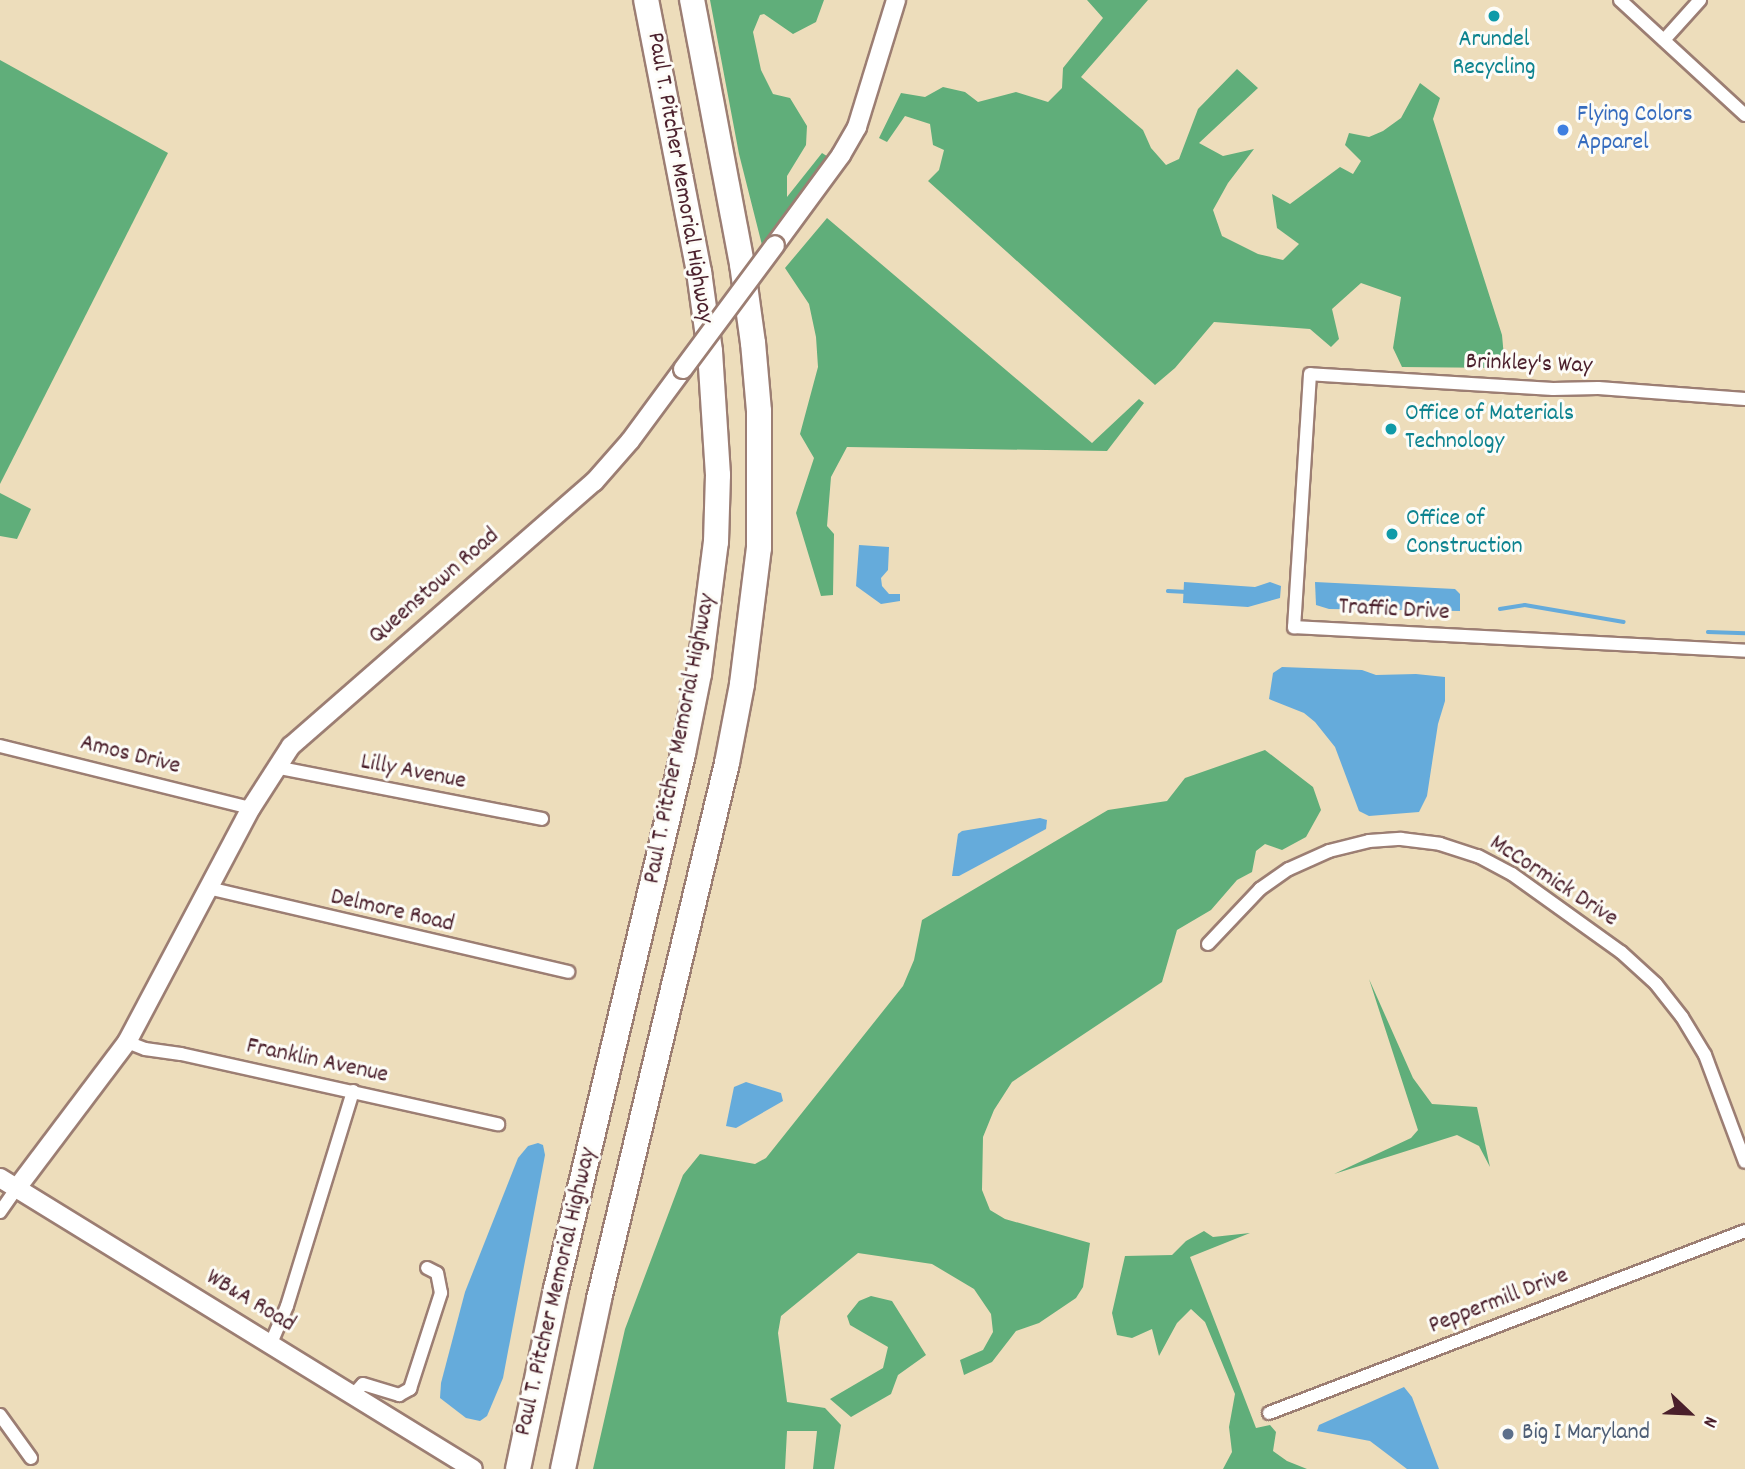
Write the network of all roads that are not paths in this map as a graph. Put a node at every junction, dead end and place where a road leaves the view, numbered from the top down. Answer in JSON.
{"nodes":[{"id":1,"x":646,"y":0,"type":"edge"},
{"id":2,"x":692,"y":0,"type":"edge"},
{"id":3,"x":896,"y":0,"type":"edge"},
{"id":4,"x":1620,"y":0,"type":"edge"},
{"id":5,"x":1700,"y":0,"type":"edge"},
{"id":6,"x":1664,"y":40,"type":"junction"},
{"id":7,"x":1745,"y":116,"type":"edge"},
{"id":8,"x":1310,"y":374,"type":"joint"},
{"id":9,"x":1745,"y":399,"type":"edge"},
{"id":10,"x":1745,"y":651,"type":"edge"},
{"id":11,"x":0,"y":746,"type":"edge"},
{"id":12,"x":275,"y":767,"type":"junction"},
{"id":13,"x":251,"y":808,"type":"junction"},
{"id":14,"x":542,"y":819,"type":"dead end"},
{"id":15,"x":208,"y":888,"type":"junction"},
{"id":16,"x":1208,"y":944,"type":"dead end"},
{"id":17,"x":568,"y":972,"type":"dead end"},
{"id":18,"x":127,"y":1042,"type":"junction"},
{"id":19,"x":353,"y":1091,"type":"junction"},
{"id":20,"x":498,"y":1124,"type":"dead end"},
{"id":21,"x":1745,"y":1162,"type":"edge"},
{"id":22,"x":0,"y":1178,"type":"edge"},
{"id":23,"x":17,"y":1188,"type":"junction"},
{"id":24,"x":0,"y":1212,"type":"edge"},
{"id":25,"x":1745,"y":1231,"type":"edge"},
{"id":26,"x":427,"y":1268,"type":"dead end"},
{"id":27,"x":271,"y":1343,"type":"junction"},
{"id":28,"x":354,"y":1394,"type":"junction"},
{"id":29,"x":1269,"y":1413,"type":"dead end"},
{"id":30,"x":0,"y":1415,"type":"edge"},
{"id":31,"x":31,"y":1458,"type":"dead end"},
{"id":32,"x":473,"y":1469,"type":"edge"},
{"id":33,"x":518,"y":1469,"type":"edge"},
{"id":34,"x":563,"y":1469,"type":"edge"}],
"edges":[{"from":1,"to":33,"type":"highway","name":"Paul T. Pitcher Memorial Highway"},
{"from":2,"to":34,"type":"highway","name":"Paul T. Pitcher Memorial Highway"},
{"from":3,"to":12,"type":"street","name":"Queenstown Road","bridge":true},
{"from":4,"to":6,"type":"street"},
{"from":5,"to":6,"type":"street"},
{"from":6,"to":7,"type":"street"},
{"from":8,"to":9,"type":"street","name":"Brinkley's Way"},
{"from":8,"to":10,"type":"street","name":"Traffic Drive"},
{"from":11,"to":13,"type":"street","name":"Amos Drive"},
{"from":12,"to":13,"type":"street","name":"Queenstown Road"},
{"from":12,"to":14,"type":"street","name":"Lilly Avenue"},
{"from":13,"to":15,"type":"street","name":"Queenstown Road"},
{"from":15,"to":17,"type":"street","name":"Delmore Road"},
{"from":15,"to":18,"type":"street","name":"Queenstown Road"},
{"from":16,"to":21,"type":"street","name":"McCormick Drive"},
{"from":18,"to":19,"type":"street","name":"Franklin Avenue"},
{"from":18,"to":23,"type":"street","name":"Queenstown Road"},
{"from":19,"to":20,"type":"street","name":"Franklin Avenue"},
{"from":19,"to":27,"type":"street"},
{"from":22,"to":23,"type":"street","name":"WB&A Road"},
{"from":23,"to":24,"type":"street","name":"Queenstown Road"},
{"from":23,"to":27,"type":"street","name":"WB&A Road"},
{"from":25,"to":29,"type":"street","name":"Peppermill Drive"},
{"from":26,"to":28,"type":"street"},
{"from":27,"to":28,"type":"street","name":"WB&A Road"},
{"from":28,"to":32,"type":"street","name":"WB&A Road"},
{"from":30,"to":31,"type":"street"}]}
